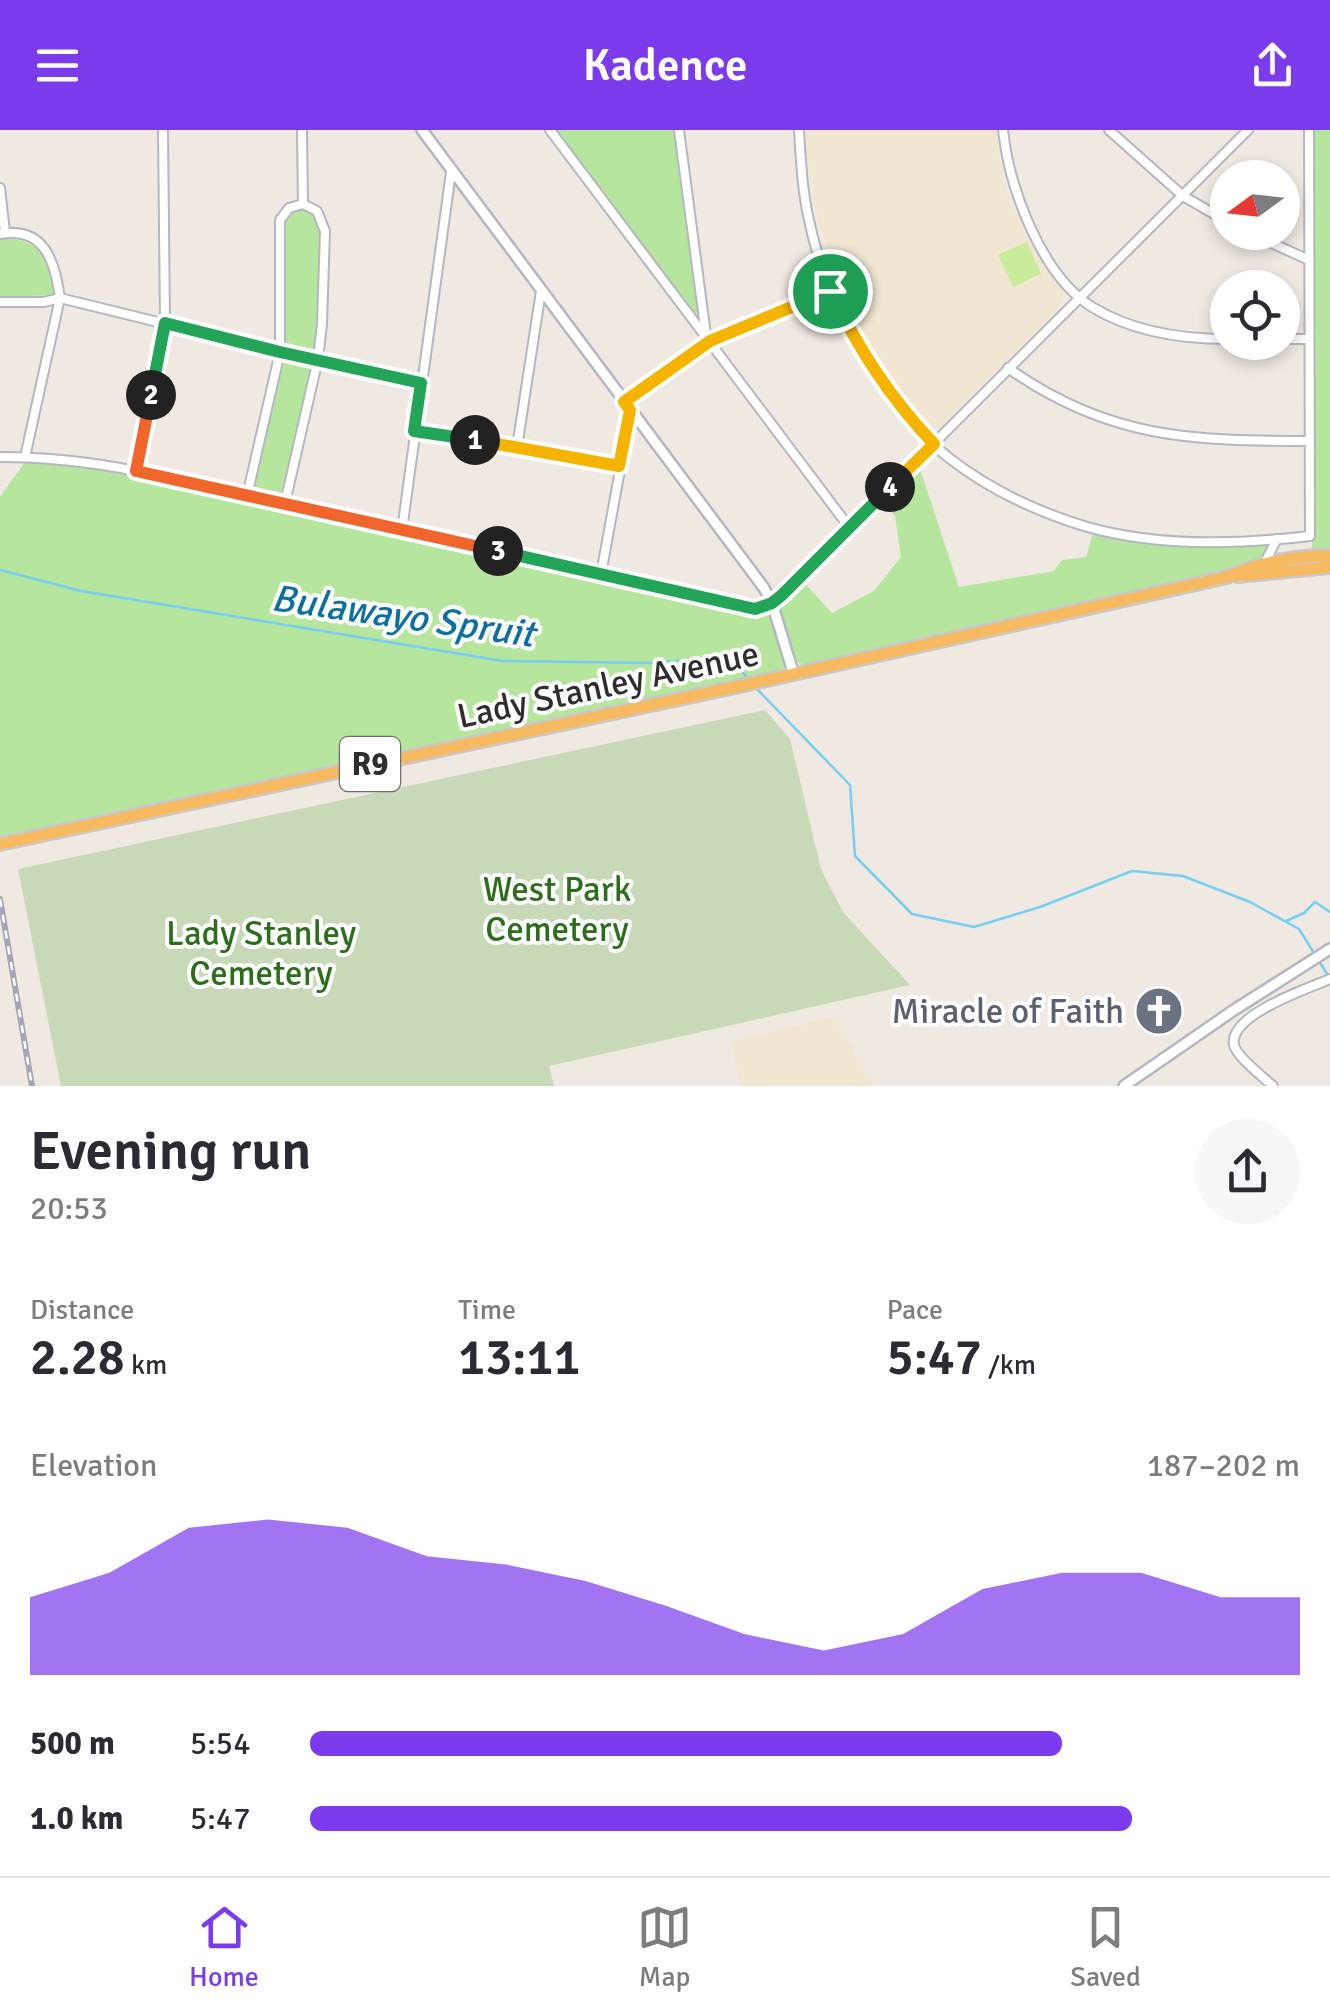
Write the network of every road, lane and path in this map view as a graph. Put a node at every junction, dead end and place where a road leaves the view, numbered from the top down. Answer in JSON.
{"nodes":[{"id":1,"x":163,"y":130,"type":"edge"},
{"id":2,"x":302,"y":130,"type":"edge"},
{"id":3,"x":422,"y":130,"type":"edge"},
{"id":4,"x":550,"y":130,"type":"edge"},
{"id":5,"x":679,"y":130,"type":"edge"},
{"id":6,"x":799,"y":130,"type":"edge"},
{"id":7,"x":1003,"y":130,"type":"edge"},
{"id":8,"x":1109,"y":130,"type":"edge"},
{"id":9,"x":1248,"y":130,"type":"edge"},
{"id":10,"x":1309,"y":130,"type":"edge"},
{"id":11,"x":451,"y":172,"type":"junction"},
{"id":12,"x":0,"y":188,"type":"edge"},
{"id":13,"x":1183,"y":196,"type":"junction"},
{"id":14,"x":303,"y":204,"type":"junction"},
{"id":15,"x":1210,"y":212,"type":"edge"},
{"id":16,"x":3,"y":233,"type":"edge"},
{"id":17,"x":1287,"y":250,"type":"edge"},
{"id":18,"x":1309,"y":260,"type":"junction"},
{"id":19,"x":541,"y":291,"type":"junction"},
{"id":20,"x":830,"y":291,"type":"junction"},
{"id":21,"x":60,"y":298,"type":"junction"},
{"id":22,"x":1081,"y":298,"type":"junction"},
{"id":23,"x":0,"y":302,"type":"edge"},
{"id":24,"x":165,"y":323,"type":"junction"},
{"id":25,"x":708,"y":338,"type":"junction"},
{"id":26,"x":1210,"y":338,"type":"edge"},
{"id":27,"x":1300,"y":338,"type":"edge"},
{"id":28,"x":1309,"y":338,"type":"junction"},
{"id":29,"x":280,"y":352,"type":"junction"},
{"id":30,"x":318,"y":359,"type":"junction"},
{"id":31,"x":1008,"y":368,"type":"junction"},
{"id":32,"x":421,"y":383,"type":"junction"},
{"id":33,"x":628,"y":406,"type":"junction"},
{"id":34,"x":414,"y":431,"type":"junction"},
{"id":35,"x":1310,"y":441,"type":"junction"},
{"id":36,"x":934,"y":444,"type":"junction"},
{"id":37,"x":517,"y":447,"type":"junction"},
{"id":38,"x":0,"y":457,"type":"edge"},
{"id":39,"x":25,"y":458,"type":"junction"},
{"id":40,"x":619,"y":466,"type":"junction"},
{"id":41,"x":136,"y":471,"type":"junction"},
{"id":42,"x":247,"y":496,"type":"junction"},
{"id":43,"x":284,"y":503,"type":"junction"},
{"id":44,"x":849,"y":527,"type":"junction"},
{"id":45,"x":402,"y":530,"type":"junction"},
{"id":46,"x":1278,"y":539,"type":"junction"},
{"id":47,"x":1330,"y":556,"type":"edge"},
{"id":48,"x":1330,"y":567,"type":"edge"},
{"id":49,"x":1268,"y":569,"type":"junction"},
{"id":50,"x":601,"y":574,"type":"junction"},
{"id":51,"x":772,"y":603,"type":"junction"},
{"id":52,"x":793,"y":672,"type":"junction"},
{"id":53,"x":0,"y":844,"type":"edge"},
{"id":54,"x":1330,"y":949,"type":"edge"},
{"id":55,"x":1326,"y":981,"type":"edge"},
{"id":56,"x":1124,"y":1086,"type":"edge"},
{"id":57,"x":1273,"y":1086,"type":"edge"}],
"edges":[{"from":1,"to":24,"type":"street"},
{"from":2,"to":14,"type":"street"},
{"from":3,"to":11,"type":"street"},
{"from":4,"to":25,"type":"street"},
{"from":5,"to":25,"type":"street"},
{"from":6,"to":20,"type":"street"},
{"from":7,"to":22,"type":"street"},
{"from":8,"to":13,"type":"street"},
{"from":9,"to":13,"type":"street"},
{"from":10,"to":18,"type":"street"},
{"from":11,"to":19,"type":"street"},
{"from":11,"to":32,"type":"street"},
{"from":12,"to":16,"type":"street"},
{"from":13,"to":15,"type":"street"},
{"from":13,"to":22,"type":"street"},
{"from":14,"to":29,"type":"street"},
{"from":14,"to":30,"type":"street"},
{"from":16,"to":21,"type":"street"},
{"from":17,"to":18,"type":"street"},
{"from":18,"to":28,"type":"street"},
{"from":19,"to":33,"type":"street"},
{"from":19,"to":37,"type":"street"},
{"from":20,"to":25,"type":"street"},
{"from":20,"to":36,"type":"street"},
{"from":21,"to":23,"type":"street"},
{"from":21,"to":24,"type":"street"},
{"from":21,"to":39,"type":"street"},
{"from":22,"to":26,"type":"street"},
{"from":22,"to":31,"type":"street"},
{"from":24,"to":29,"type":"street"},
{"from":24,"to":41,"type":"street"},
{"from":25,"to":33,"type":"street"},
{"from":25,"to":44,"type":"street"},
{"from":27,"to":28,"type":"street"},
{"from":28,"to":35,"type":"street"},
{"from":29,"to":30,"type":"street"},
{"from":29,"to":42,"type":"street"},
{"from":30,"to":32,"type":"street"},
{"from":30,"to":43,"type":"street"},
{"from":31,"to":35,"type":"street"},
{"from":31,"to":36,"type":"street"},
{"from":32,"to":34,"type":"street"},
{"from":33,"to":40,"type":"street"},
{"from":33,"to":51,"type":"street"},
{"from":34,"to":37,"type":"street"},
{"from":34,"to":45,"type":"street"},
{"from":35,"to":46,"type":"street"},
{"from":36,"to":44,"type":"street"},
{"from":36,"to":46,"type":"street"},
{"from":37,"to":40,"type":"street"},
{"from":38,"to":39,"type":"street"},
{"from":39,"to":41,"type":"street"},
{"from":40,"to":50,"type":"street"},
{"from":41,"to":42,"type":"street"},
{"from":42,"to":43,"type":"street"},
{"from":43,"to":45,"type":"street"},
{"from":44,"to":51,"type":"street"},
{"from":45,"to":50,"type":"street"},
{"from":46,"to":49,"type":"street"},
{"from":47,"to":49,"type":"highway","name":"Lady Stanley Avenue","number":"R9"},
{"from":48,"to":49,"type":"highway","name":"Lady Stanley Avenue","number":"R9"},
{"from":49,"to":52,"type":"highway","name":"Lady Stanley Avenue","number":"R9"},
{"from":50,"to":51,"type":"street"},
{"from":51,"to":52,"type":"street"},
{"from":52,"to":53,"type":"highway","name":"Lady Stanley Avenue","number":"R9"},
{"from":54,"to":56,"type":"street"},
{"from":55,"to":57,"type":"street"}]}
